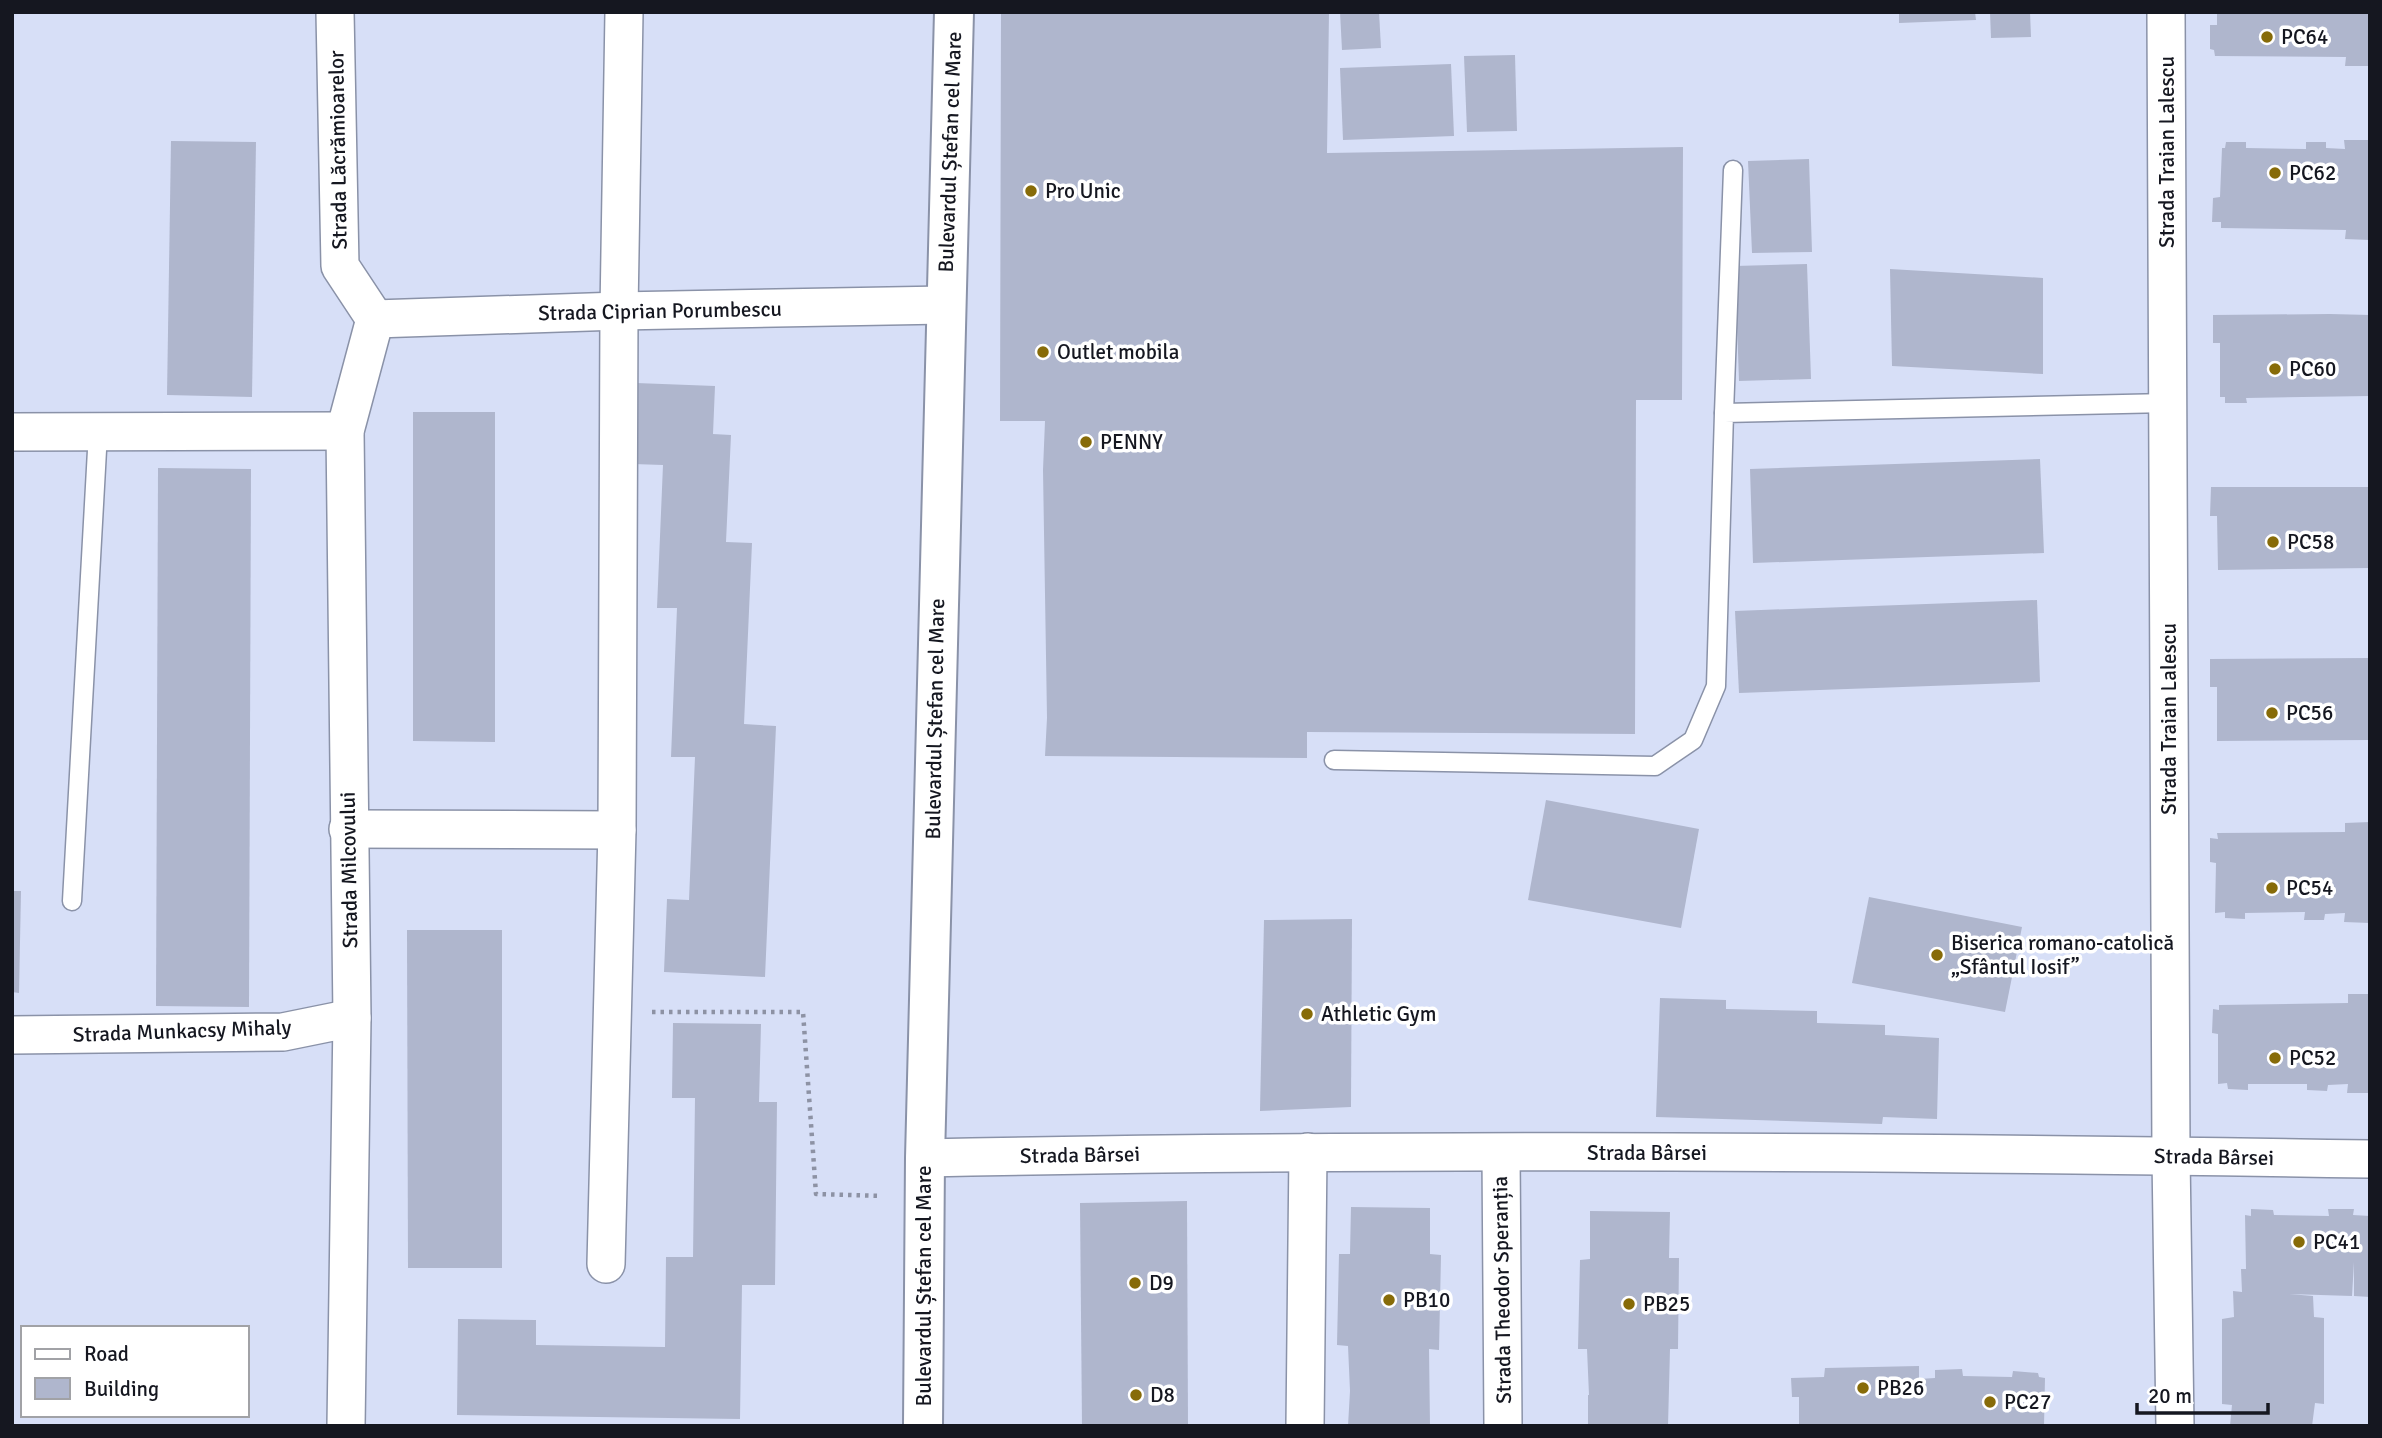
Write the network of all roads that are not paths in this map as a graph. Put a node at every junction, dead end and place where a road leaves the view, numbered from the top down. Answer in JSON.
{"nodes":[{"id":1,"x":335,"y":12,"type":"edge"},
{"id":2,"x":624,"y":12,"type":"edge"},
{"id":3,"x":954,"y":12,"type":"edge"},
{"id":4,"x":2166,"y":12,"type":"edge"},
{"id":5,"x":1733,"y":170,"type":"dead end"},
{"id":6,"x":945,"y":305,"type":"junction"},
{"id":7,"x":619,"y":311,"type":"junction"},
{"id":8,"x":375,"y":319,"type":"junction"},
{"id":9,"x":2168,"y":402,"type":"junction"},
{"id":10,"x":1724,"y":413,"type":"junction"},
{"id":11,"x":12,"y":432,"type":"edge"},
{"id":12,"x":99,"y":432,"type":"junction"},
{"id":13,"x":345,"y":432,"type":"junction"},
{"id":14,"x":1334,"y":760,"type":"dead end"},
{"id":15,"x":348,"y":829,"type":"junction"},
{"id":16,"x":617,"y":830,"type":"junction"},
{"id":17,"x":72,"y":901,"type":"dead end"},
{"id":18,"x":352,"y":1018,"type":"junction"},
{"id":19,"x":12,"y":1035,"type":"edge"},
{"id":20,"x":1308,"y":1152,"type":"junction"},
{"id":21,"x":1501,"y":1153,"type":"junction"},
{"id":22,"x":2171,"y":1156,"type":"junction"},
{"id":23,"x":925,"y":1158,"type":"junction"},
{"id":24,"x":2370,"y":1159,"type":"edge"},
{"id":25,"x":606,"y":1264,"type":"dead end"},
{"id":26,"x":346,"y":1426,"type":"edge"},
{"id":27,"x":923,"y":1426,"type":"edge"},
{"id":28,"x":1306,"y":1426,"type":"edge"},
{"id":29,"x":1503,"y":1426,"type":"edge"},
{"id":30,"x":2175,"y":1426,"type":"edge"}],
"edges":[{"from":1,"to":8,"type":"street","name":"Strada Lăcrămioarelor"},
{"from":2,"to":7,"type":"street"},
{"from":3,"to":6,"type":"main road","name":"Bulevardul Ștefan cel Mare"},
{"from":4,"to":9,"type":"street","name":"Strada Traian Lalescu"},
{"from":5,"to":10,"type":"lane"},
{"from":6,"to":7,"type":"street","name":"Strada Ciprian Porumbescu"},
{"from":6,"to":23,"type":"main road","name":"Bulevardul Ștefan cel Mare"},
{"from":7,"to":8,"type":"street","name":"Strada Ciprian Porumbescu"},
{"from":7,"to":16,"type":"street"},
{"from":8,"to":13,"type":"street","name":"Strada Milcovului"},
{"from":9,"to":10,"type":"lane"},
{"from":9,"to":22,"type":"street","name":"Strada Traian Lalescu"},
{"from":10,"to":14,"type":"lane"},
{"from":11,"to":12,"type":"street"},
{"from":12,"to":13,"type":"street"},
{"from":12,"to":17,"type":"lane"},
{"from":13,"to":15,"type":"street","name":"Strada Milcovului"},
{"from":15,"to":16,"type":"street"},
{"from":15,"to":18,"type":"street","name":"Strada Milcovului"},
{"from":16,"to":25,"type":"street"},
{"from":18,"to":19,"type":"street","name":"Strada Munkacsy Mihaly"},
{"from":18,"to":26,"type":"street","name":"Strada Milcovului"},
{"from":20,"to":21,"type":"street","name":"Strada Bârsei"},
{"from":20,"to":23,"type":"street","name":"Strada Bârsei"},
{"from":20,"to":28,"type":"street"},
{"from":21,"to":22,"type":"street","name":"Strada Bârsei"},
{"from":21,"to":29,"type":"street","name":"Strada Theodor Speranția"},
{"from":22,"to":24,"type":"street","name":"Strada Bârsei"},
{"from":22,"to":30,"type":"street","name":"Strada Traian Lalescu"},
{"from":23,"to":27,"type":"main road","name":"Bulevardul Ștefan cel Mare"}]}
